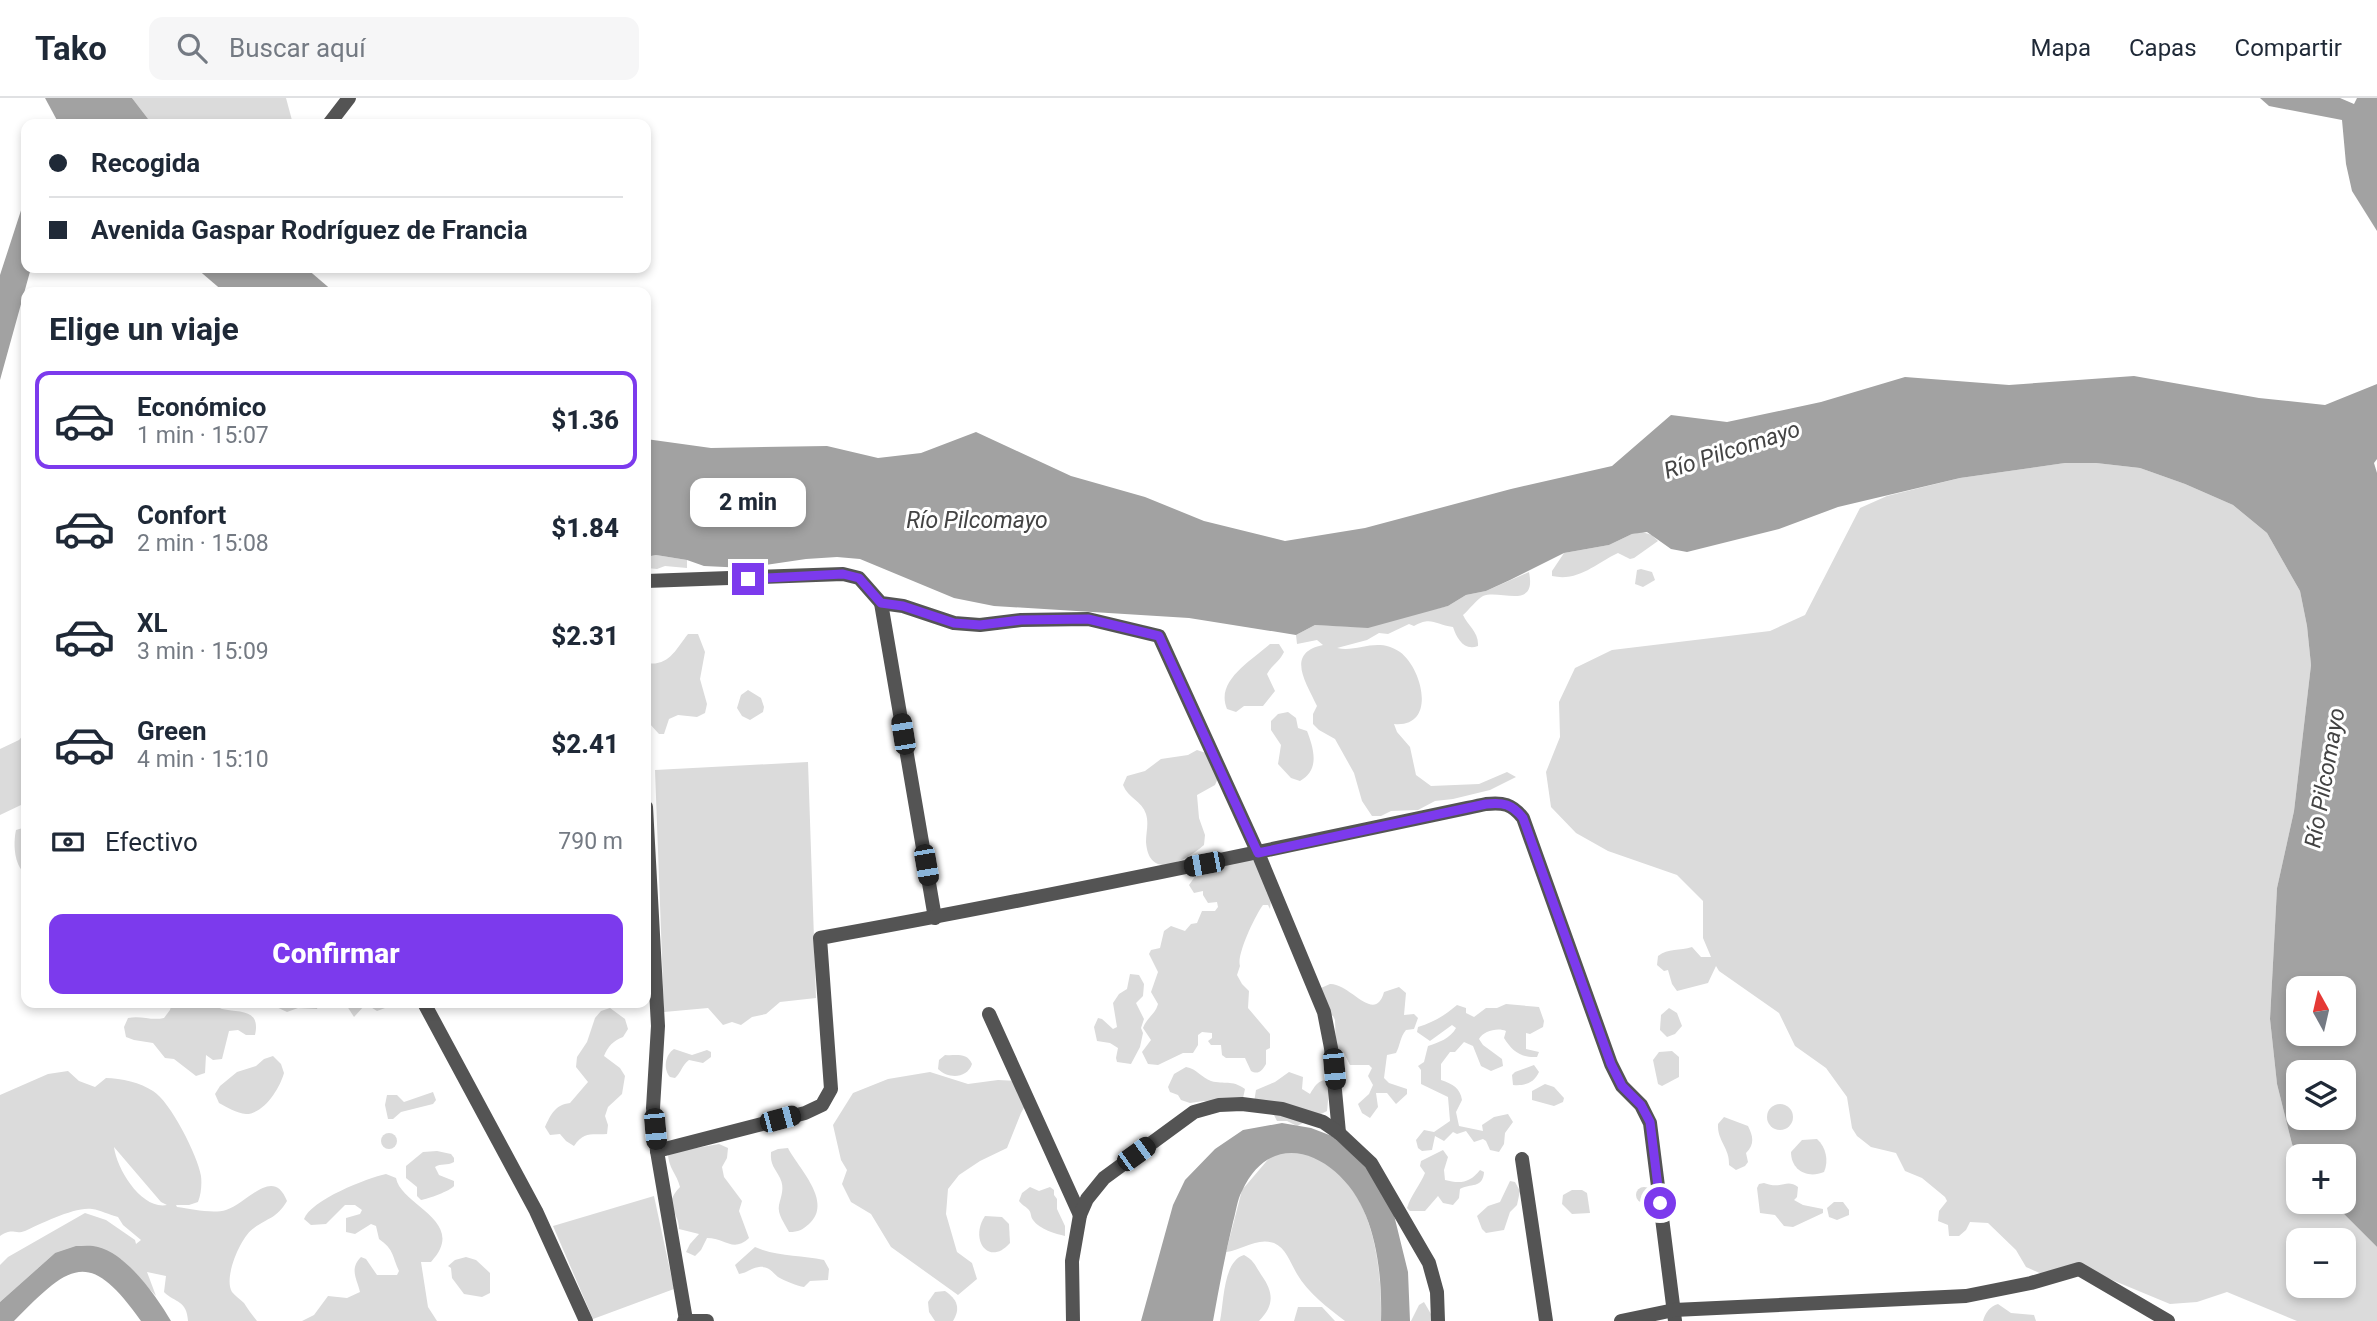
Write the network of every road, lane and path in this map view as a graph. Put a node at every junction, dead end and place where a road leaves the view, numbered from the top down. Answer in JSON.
{"nodes":[{"id":1,"x":349,"y":98,"type":"edge"},
{"id":2,"x":333,"y":119,"type":"edge"},
{"id":3,"x":651,"y":581,"type":"edge"},
{"id":4,"x":881,"y":603,"type":"junction"},
{"id":5,"x":1258,"y":853,"type":"junction"},
{"id":6,"x":651,"y":898,"type":"edge"},
{"id":7,"x":935,"y":918,"type":"junction"},
{"id":8,"x":427,"y":1008,"type":"edge"},
{"id":9,"x":989,"y":1014,"type":"dead end"},
{"id":10,"x":1339,"y":1133,"type":"junction"},
{"id":11,"x":657,"y":1151,"type":"junction"},
{"id":12,"x":1522,"y":1159,"type":"dead end"},
{"id":13,"x":1080,"y":1215,"type":"junction"},
{"id":14,"x":1753,"y":1305,"type":"junction"},
{"id":15,"x":1675,"y":1315,"type":"edge"},
{"id":16,"x":586,"y":1321,"type":"edge"},
{"id":17,"x":685,"y":1321,"type":"edge"},
{"id":18,"x":707,"y":1321,"type":"edge"},
{"id":19,"x":1073,"y":1321,"type":"edge"},
{"id":20,"x":1438,"y":1321,"type":"edge"},
{"id":21,"x":1546,"y":1321,"type":"edge"},
{"id":22,"x":1621,"y":1321,"type":"edge"},
{"id":23,"x":1759,"y":1321,"type":"edge"},
{"id":24,"x":2168,"y":1321,"type":"edge"}],
"edges":[{"from":1,"to":2,"type":"street"},
{"from":3,"to":4,"type":"street"},
{"from":4,"to":5,"type":"street"},
{"from":4,"to":7,"type":"street"},
{"from":5,"to":7,"type":"street"},
{"from":5,"to":10,"type":"street"},
{"from":5,"to":15,"type":"street"},
{"from":6,"to":11,"type":"street"},
{"from":7,"to":11,"type":"street"},
{"from":8,"to":16,"type":"street"},
{"from":9,"to":13,"type":"street"},
{"from":10,"to":13,"type":"street"},
{"from":10,"to":20,"type":"street"},
{"from":11,"to":17,"type":"street"},
{"from":12,"to":21,"type":"street"},
{"from":13,"to":19,"type":"street"},
{"from":14,"to":15,"type":"street"},
{"from":14,"to":23,"type":"street"},
{"from":14,"to":24,"type":"street"},
{"from":15,"to":22,"type":"street"},
{"from":17,"to":18,"type":"street"}]}
